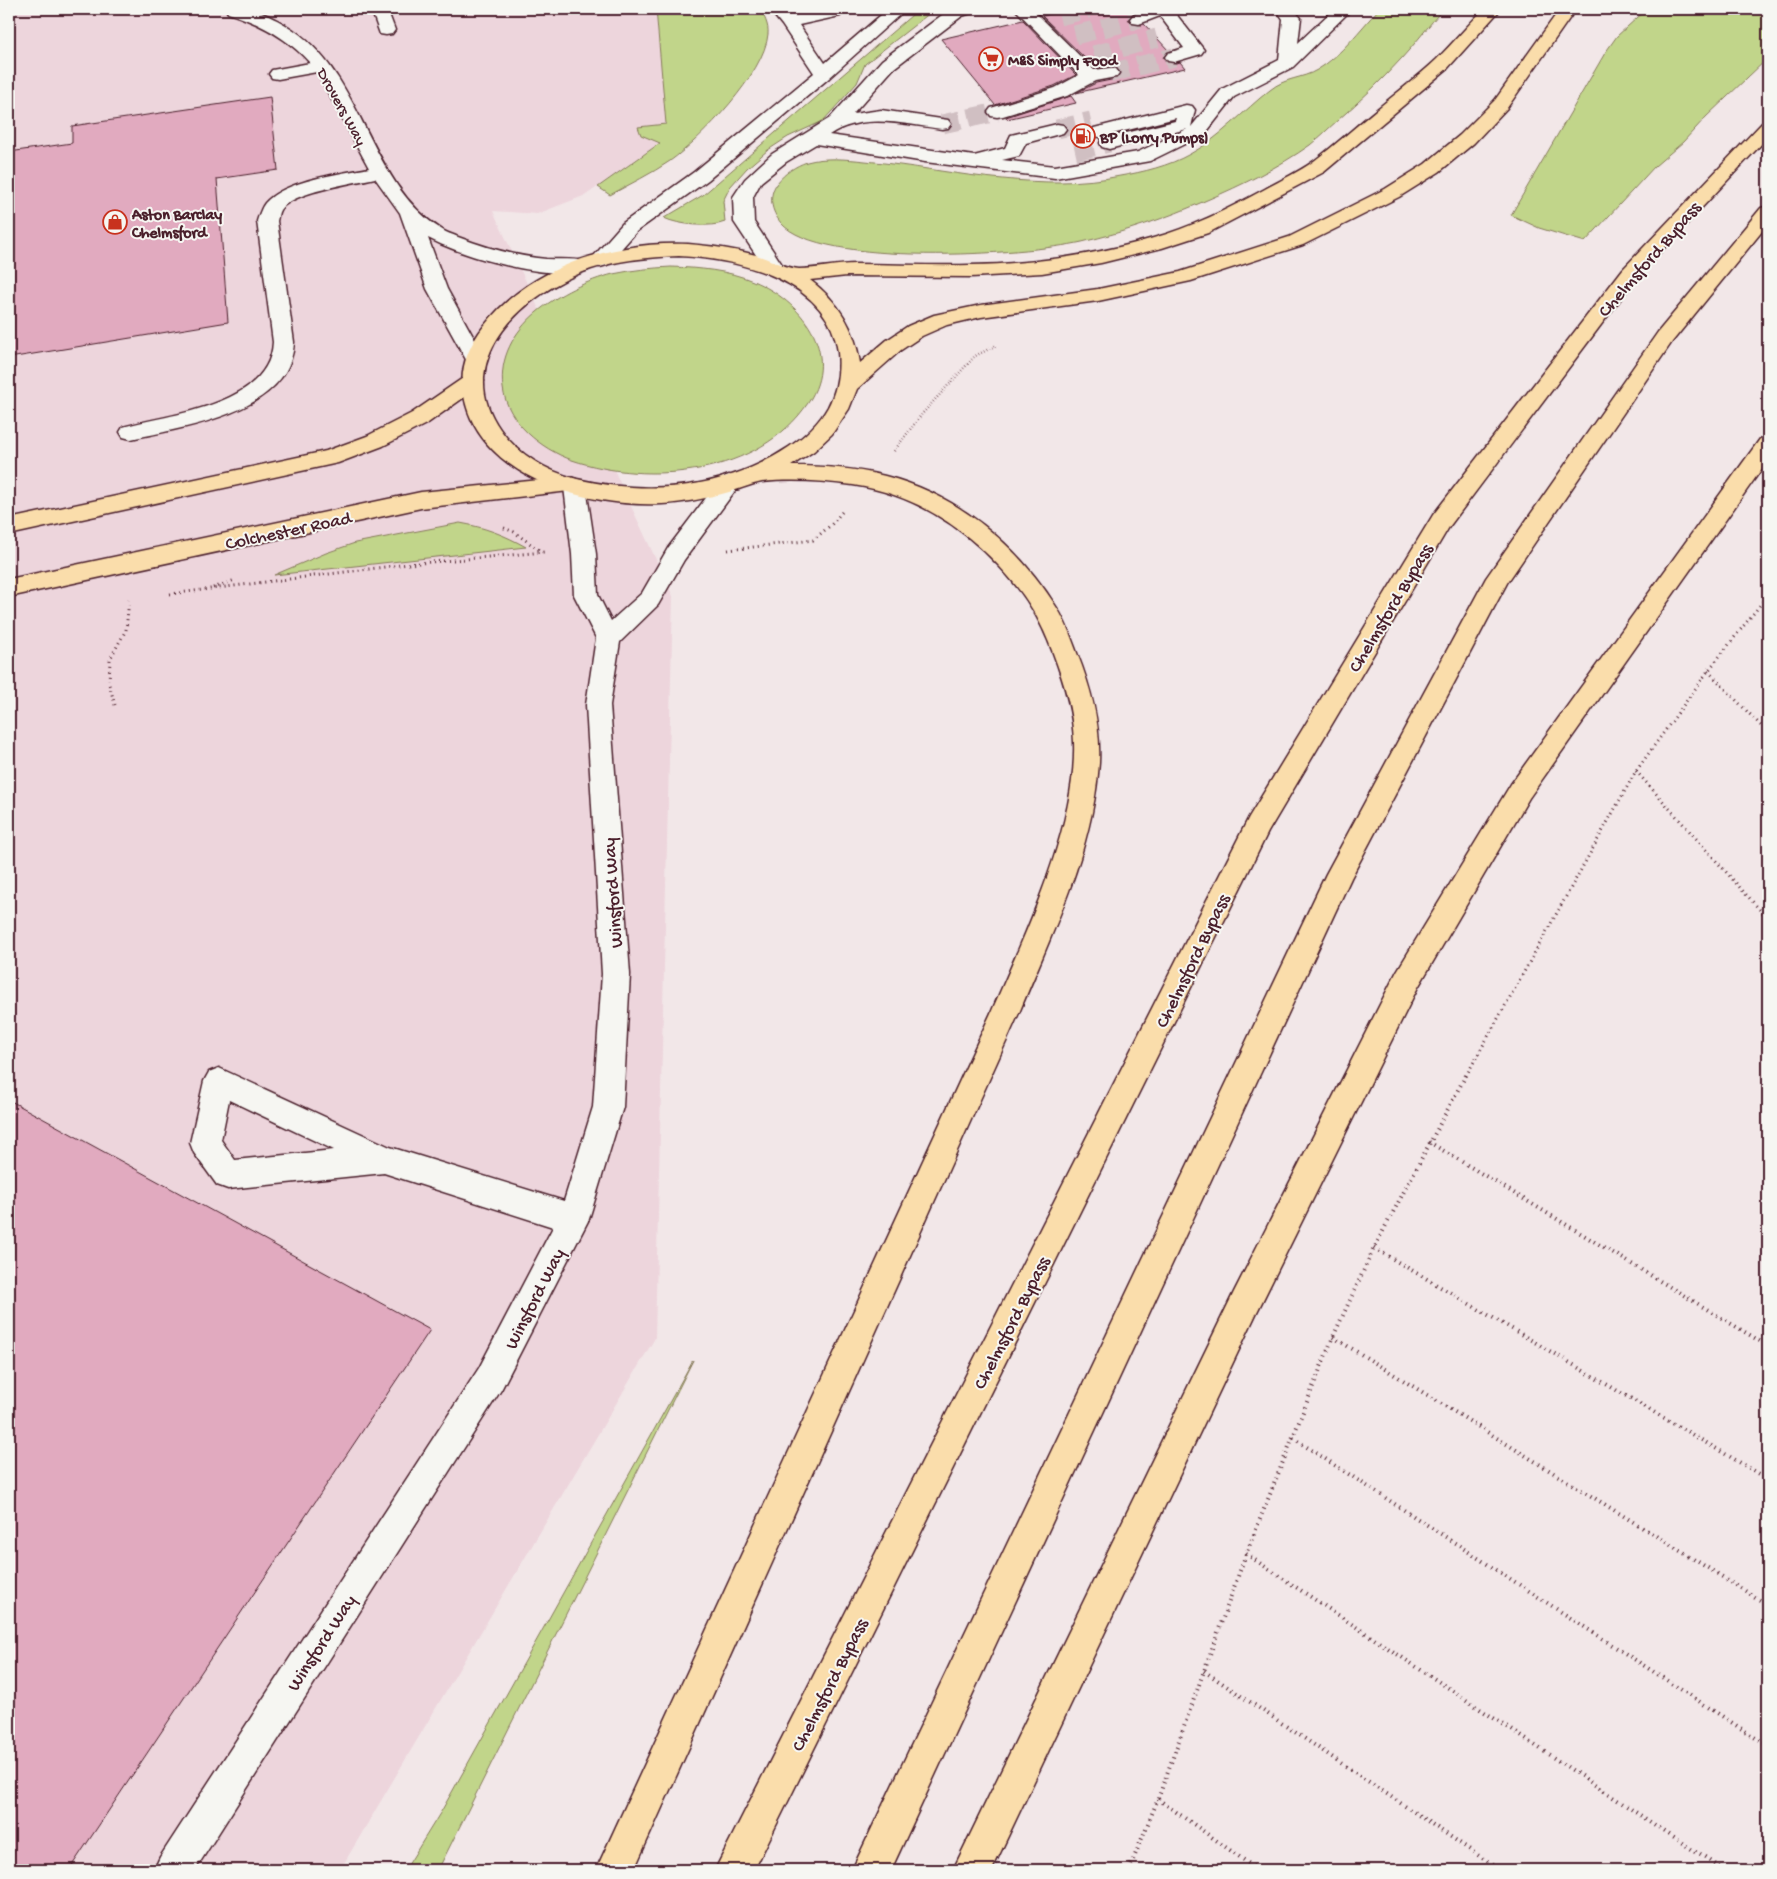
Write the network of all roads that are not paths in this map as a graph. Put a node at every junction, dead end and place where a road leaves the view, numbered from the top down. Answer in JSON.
{"nodes":[{"id":1,"x":234,"y":9,"type":"edge"},
{"id":2,"x":379,"y":9,"type":"edge"},
{"id":3,"x":777,"y":9,"type":"edge"},
{"id":4,"x":839,"y":9,"type":"edge"},
{"id":5,"x":898,"y":9,"type":"edge"},
{"id":6,"x":965,"y":9,"type":"edge"},
{"id":7,"x":1023,"y":9,"type":"edge"},
{"id":8,"x":1163,"y":9,"type":"edge"},
{"id":9,"x":1284,"y":9,"type":"edge"},
{"id":10,"x":1344,"y":9,"type":"edge"},
{"id":11,"x":1492,"y":9,"type":"edge"},
{"id":12,"x":1568,"y":9,"type":"edge"},
{"id":13,"x":266,"y":13,"type":"edge"},
{"id":14,"x":1139,"y":19,"type":"tunnel mouth"},
{"id":15,"x":789,"y":22,"type":"junction"},
{"id":16,"x":386,"y":30,"type":"dead end"},
{"id":17,"x":1075,"y":35,"type":"tunnel mouth"},
{"id":18,"x":1054,"y":39,"type":"junction"},
{"id":19,"x":1094,"y":55,"type":"tunnel mouth"},
{"id":20,"x":1174,"y":57,"type":"tunnel mouth"},
{"id":21,"x":1073,"y":60,"type":"junction"},
{"id":22,"x":1287,"y":63,"type":"junction"},
{"id":23,"x":322,"y":66,"type":"junction"},
{"id":24,"x":1110,"y":73,"type":"tunnel mouth"},
{"id":25,"x":278,"y":74,"type":"dead end"},
{"id":26,"x":823,"y":74,"type":"junction"},
{"id":27,"x":1090,"y":76,"type":"junction"},
{"id":28,"x":1228,"y":93,"type":"junction"},
{"id":29,"x":1186,"y":110,"type":"junction"},
{"id":30,"x":997,"y":112,"type":"tunnel mouth"},
{"id":31,"x":836,"y":122,"type":"junction"},
{"id":32,"x":942,"y":124,"type":"tunnel mouth"},
{"id":33,"x":1768,"y":127,"type":"edge"},
{"id":34,"x":813,"y":138,"type":"junction"},
{"id":35,"x":1012,"y":152,"type":"junction"},
{"id":36,"x":970,"y":162,"type":"junction"},
{"id":37,"x":379,"y":172,"type":"junction"},
{"id":38,"x":406,"y":208,"type":"junction"},
{"id":39,"x":1768,"y":212,"type":"edge"},
{"id":40,"x":590,"y":263,"type":"junction"},
{"id":41,"x":782,"y":272,"type":"junction"},
{"id":42,"x":474,"y":371,"type":"junction"},
{"id":43,"x":848,"y":385,"type":"junction"},
{"id":44,"x":131,"y":432,"type":"dead end"},
{"id":45,"x":1768,"y":444,"type":"edge"},
{"id":46,"x":742,"y":479,"type":"junction"},
{"id":47,"x":572,"y":486,"type":"junction"},
{"id":48,"x":9,"y":527,"type":"edge"},
{"id":49,"x":9,"y":588,"type":"edge"},
{"id":50,"x":608,"y":638,"type":"junction"},
{"id":51,"x":384,"y":1159,"type":"junction"},
{"id":52,"x":574,"y":1219,"type":"junction"},
{"id":53,"x":173,"y":1870,"type":"edge"},
{"id":54,"x":615,"y":1870,"type":"edge"},
{"id":55,"x":734,"y":1870,"type":"edge"},
{"id":56,"x":871,"y":1870,"type":"edge"},
{"id":57,"x":972,"y":1870,"type":"edge"}],
"edges":[{"from":1,"to":13,"type":"street","name":"Drovers Way"},
{"from":2,"to":16,"type":"street"},
{"from":3,"to":15,"type":"street"},
{"from":4,"to":15,"type":"street"},
{"from":5,"to":26,"type":"street"},
{"from":6,"to":31,"type":"street"},
{"from":7,"to":18,"type":"street"},
{"from":8,"to":14,"type":"street"},
{"from":8,"to":20,"type":"street"},
{"from":9,"to":22,"type":"street"},
{"from":10,"to":22,"type":"street"},
{"from":11,"to":41,"type":"main road"},
{"from":12,"to":43,"type":"main road"},
{"from":13,"to":23,"type":"street","name":"Drovers Way"},
{"from":15,"to":26,"type":"street"},
{"from":17,"to":18,"type":"street"},
{"from":18,"to":21,"type":"street"},
{"from":19,"to":21,"type":"street"},
{"from":21,"to":27,"type":"street"},
{"from":22,"to":28,"type":"street"},
{"from":23,"to":25,"type":"street"},
{"from":23,"to":37,"type":"street","name":"Drovers Way"},
{"from":24,"to":27,"type":"street"},
{"from":26,"to":40,"type":"street"},
{"from":27,"to":30,"type":"street"},
{"from":28,"to":29,"type":"street"},
{"from":28,"to":36,"type":"street"},
{"from":29,"to":29,"type":"street"},
{"from":31,"to":32,"type":"street"},
{"from":31,"to":34,"type":"street"},
{"from":33,"to":55,"type":"main road","name":"Chelmsford Bypass"},
{"from":34,"to":36,"type":"street"},
{"from":34,"to":41,"type":"street"},
{"from":35,"to":35,"type":"street"},
{"from":35,"to":36,"type":"street"},
{"from":37,"to":38,"type":"street","name":"Drovers Way"},
{"from":37,"to":44,"type":"street"},
{"from":38,"to":40,"type":"street","name":"Drovers Way"},
{"from":38,"to":42,"type":"street","name":"Drovers Way"},
{"from":39,"to":56,"type":"main road"},
{"from":40,"to":41,"type":"main road"},
{"from":40,"to":42,"type":"main road"},
{"from":41,"to":43,"type":"main road"},
{"from":42,"to":47,"type":"main road"},
{"from":42,"to":48,"type":"main road"},
{"from":43,"to":46,"type":"main road"},
{"from":45,"to":57,"type":"main road"},
{"from":46,"to":47,"type":"main road"},
{"from":46,"to":50,"type":"street"},
{"from":46,"to":54,"type":"main road"},
{"from":47,"to":49,"type":"main road","name":"Colchester Road"},
{"from":47,"to":50,"type":"street"},
{"from":50,"to":52,"type":"street","name":"Winsford Way"},
{"from":51,"to":51,"type":"street"},
{"from":51,"to":52,"type":"street"},
{"from":52,"to":53,"type":"street","name":"Winsford Way"}]}
